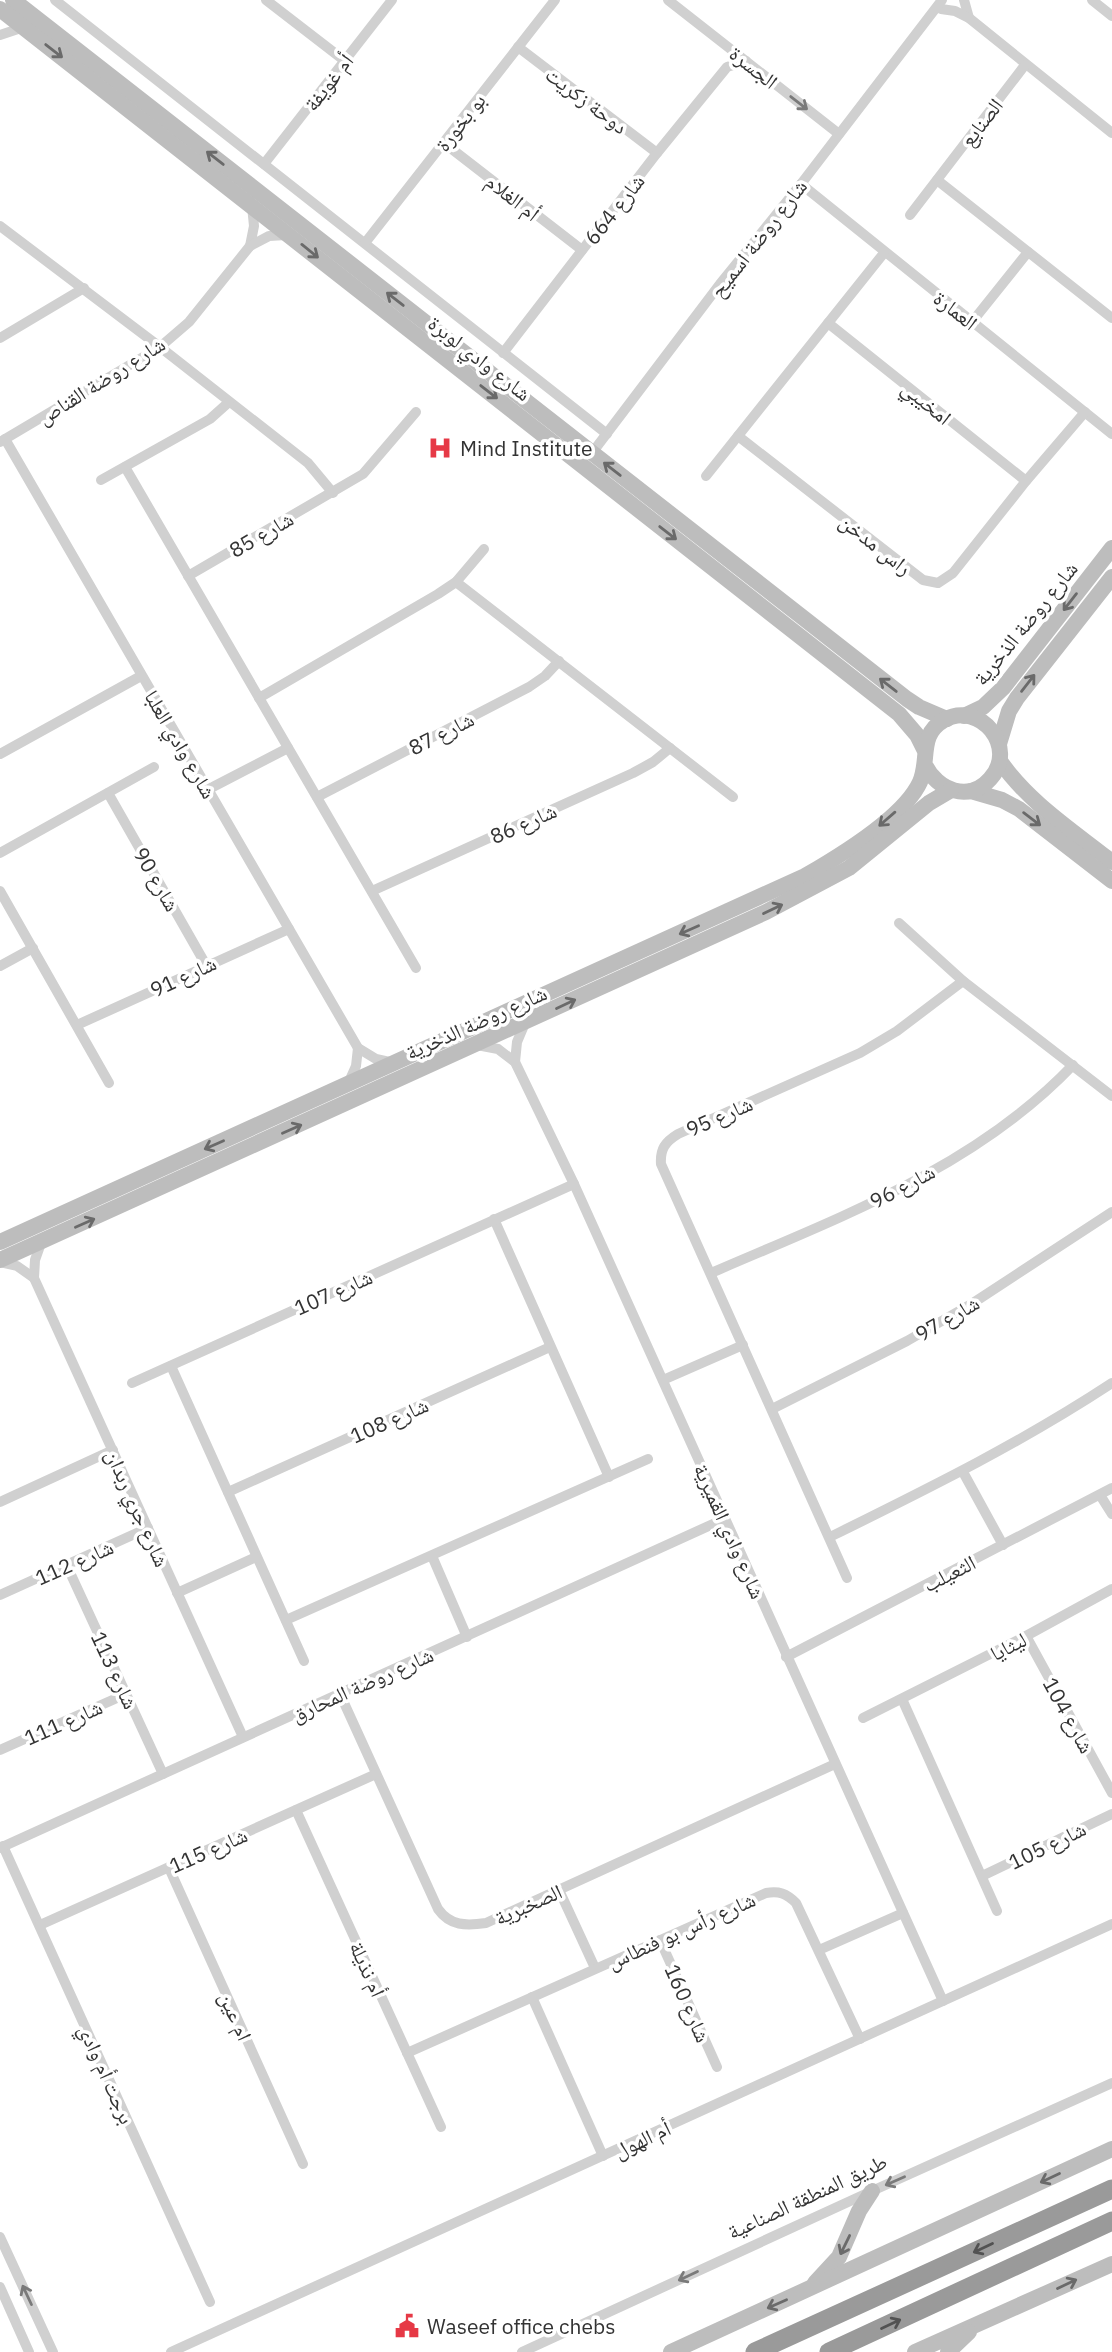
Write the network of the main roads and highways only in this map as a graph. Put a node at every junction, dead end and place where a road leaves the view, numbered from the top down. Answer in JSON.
{"nodes":[{"id":1,"x":1112,"y":2189,"type":"edge"},
{"id":2,"x":1112,"y":2221,"type":"edge"},
{"id":3,"x":755,"y":2352,"type":"edge"},
{"id":4,"x":829,"y":2352,"type":"edge"}],
"edges":[{"from":1,"to":3,"type":"highway","one_way":true},
{"from":4,"to":2,"type":"highway","one_way":true}]}
